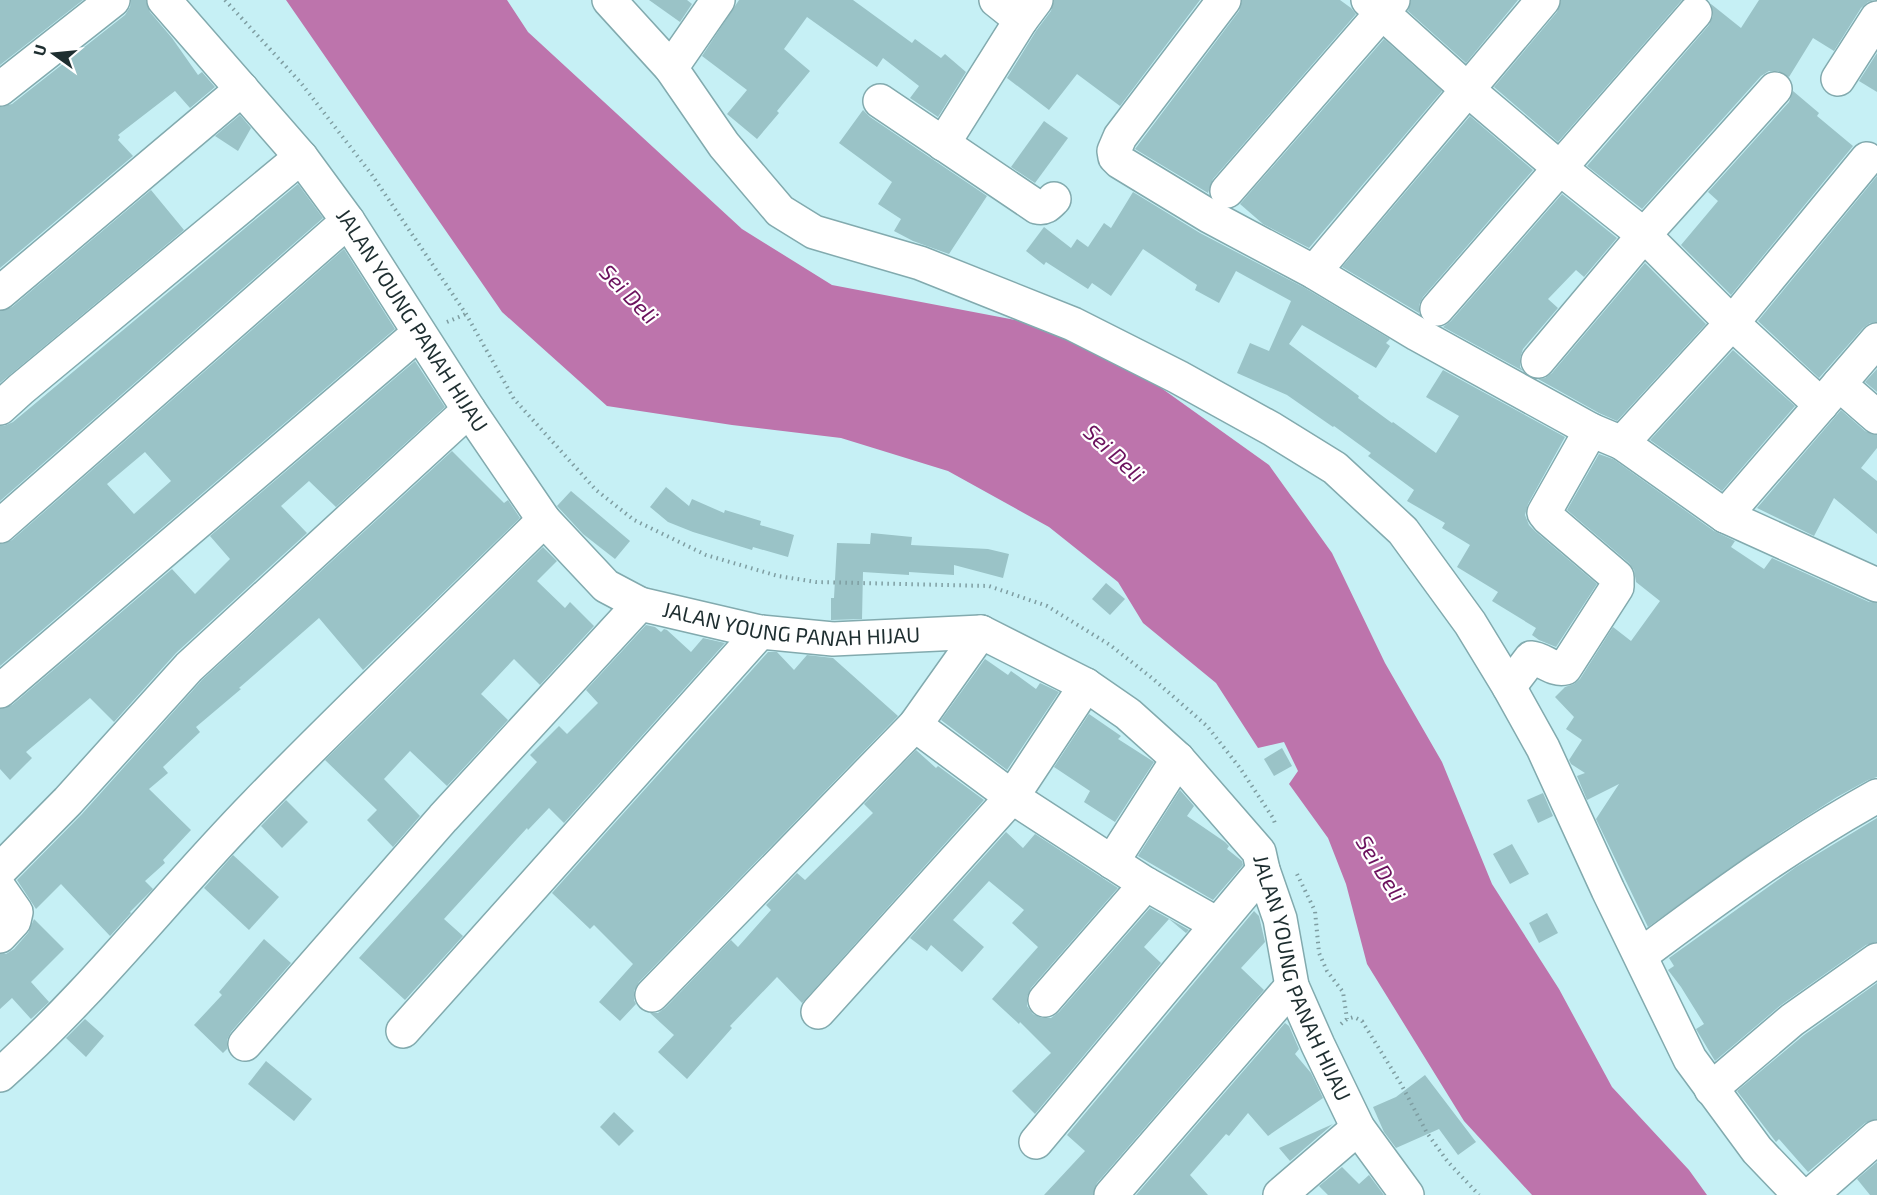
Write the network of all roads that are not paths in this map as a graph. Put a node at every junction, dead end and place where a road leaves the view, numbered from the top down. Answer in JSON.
{"nodes":[{"id":1,"x":113,"y":0,"type":"edge"},
{"id":2,"x":164,"y":0,"type":"edge"},
{"id":3,"x":609,"y":0,"type":"edge"},
{"id":4,"x":718,"y":0,"type":"edge"},
{"id":5,"x":996,"y":0,"type":"edge"},
{"id":6,"x":1224,"y":0,"type":"edge"},
{"id":7,"x":1543,"y":0,"type":"edge"},
{"id":8,"x":1381,"y":4,"type":"edge"},
{"id":9,"x":1029,"y":10,"type":"edge"},
{"id":10,"x":1695,"y":13,"type":"dead end"},
{"id":11,"x":1877,"y":18,"type":"edge"},
{"id":12,"x":671,"y":68,"type":"junction"},
{"id":13,"x":1838,"y":79,"type":"dead end"},
{"id":14,"x":0,"y":89,"type":"edge"},
{"id":15,"x":242,"y":89,"type":"junction"},
{"id":16,"x":1775,"y":89,"type":"dead end"},
{"id":17,"x":1468,"y":90,"type":"junction"},
{"id":18,"x":880,"y":101,"type":"dead end"},
{"id":19,"x":943,"y":144,"type":"junction"},
{"id":20,"x":302,"y":157,"type":"junction"},
{"id":21,"x":1867,"y":159,"type":"dead end"},
{"id":22,"x":1561,"y":169,"type":"junction"},
{"id":23,"x":1227,"y":191,"type":"dead end"},
{"id":24,"x":1054,"y":199,"type":"dead end"},
{"id":25,"x":348,"y":221,"type":"junction"},
{"id":26,"x":1644,"y":235,"type":"junction"},
{"id":27,"x":1314,"y":272,"type":"junction"},
{"id":28,"x":0,"y":293,"type":"edge"},
{"id":29,"x":1437,"y":309,"type":"dead end"},
{"id":30,"x":1732,"y":323,"type":"junction"},
{"id":31,"x":419,"y":333,"type":"junction"},
{"id":32,"x":1877,"y":340,"type":"edge"},
{"id":33,"x":1538,"y":361,"type":"dead end"},
{"id":34,"x":1830,"y":395,"type":"junction"},
{"id":35,"x":0,"y":408,"type":"edge"},
{"id":36,"x":469,"y":410,"type":"junction"},
{"id":37,"x":1877,"y":417,"type":"edge"},
{"id":38,"x":1591,"y":430,"type":"junction"},
{"id":39,"x":1622,"y":443,"type":"junction"},
{"id":40,"x":1725,"y":516,"type":"junction"},
{"id":41,"x":544,"y":520,"type":"junction"},
{"id":42,"x":0,"y":526,"type":"edge"},
{"id":43,"x":1877,"y":585,"type":"edge"},
{"id":44,"x":640,"y":604,"type":"junction"},
{"id":45,"x":760,"y":632,"type":"junction"},
{"id":46,"x":981,"y":632,"type":"junction"},
{"id":47,"x":1086,"y":685,"type":"junction"},
{"id":48,"x":1509,"y":687,"type":"junction"},
{"id":49,"x":0,"y":691,"type":"edge"},
{"id":50,"x":915,"y":725,"type":"junction"},
{"id":51,"x":1178,"y":759,"type":"junction"},
{"id":52,"x":1877,"y":796,"type":"edge"},
{"id":53,"x":1012,"y":797,"type":"junction"},
{"id":54,"x":1112,"y":862,"type":"junction"},
{"id":55,"x":0,"y":870,"type":"edge"},
{"id":56,"x":1263,"y":870,"type":"junction"},
{"id":57,"x":1146,"y":884,"type":"junction"},
{"id":58,"x":0,"y":889,"type":"edge"},
{"id":59,"x":1218,"y":924,"type":"junction"},
{"id":60,"x":0,"y":936,"type":"edge"},
{"id":61,"x":1641,"y":955,"type":"junction"},
{"id":62,"x":1877,"y":960,"type":"edge"},
{"id":63,"x":1292,"y":986,"type":"junction"},
{"id":64,"x":652,"y":995,"type":"dead end"},
{"id":65,"x":1045,"y":1000,"type":"dead end"},
{"id":66,"x":818,"y":1012,"type":"dead end"},
{"id":67,"x":403,"y":1031,"type":"dead end"},
{"id":68,"x":245,"y":1044,"type":"dead end"},
{"id":69,"x":0,"y":1075,"type":"edge"},
{"id":70,"x":1711,"y":1089,"type":"junction"},
{"id":71,"x":1358,"y":1128,"type":"junction"},
{"id":72,"x":1877,"y":1137,"type":"edge"},
{"id":73,"x":1036,"y":1142,"type":"dead end"},
{"id":74,"x":1111,"y":1195,"type":"edge"},
{"id":75,"x":1280,"y":1195,"type":"edge"},
{"id":76,"x":1407,"y":1195,"type":"edge"},
{"id":77,"x":1800,"y":1195,"type":"edge"},
{"id":78,"x":1811,"y":1195,"type":"edge"}],
"edges":[{"from":1,"to":14,"type":"street"},
{"from":2,"to":15,"type":"street","name":"JALAN YOUNG PANAH HIJAU"},
{"from":3,"to":12,"type":"street"},
{"from":4,"to":12,"type":"street"},
{"from":5,"to":9,"type":"street"},
{"from":6,"to":27,"type":"street"},
{"from":7,"to":17,"type":"street"},
{"from":8,"to":17,"type":"street"},
{"from":8,"to":23,"type":"street"},
{"from":9,"to":19,"type":"street"},
{"from":10,"to":22,"type":"street"},
{"from":11,"to":13,"type":"street"},
{"from":12,"to":48,"type":"street"},
{"from":15,"to":20,"type":"street","name":"JALAN YOUNG PANAH HIJAU"},
{"from":15,"to":28,"type":"street"},
{"from":16,"to":26,"type":"street"},
{"from":17,"to":22,"type":"street"},
{"from":17,"to":27,"type":"street"},
{"from":18,"to":19,"type":"street"},
{"from":19,"to":24,"type":"street"},
{"from":20,"to":25,"type":"street","name":"JALAN YOUNG PANAH HIJAU"},
{"from":20,"to":35,"type":"street"},
{"from":21,"to":30,"type":"street"},
{"from":22,"to":26,"type":"street"},
{"from":22,"to":29,"type":"street"},
{"from":25,"to":31,"type":"street","name":"JALAN YOUNG PANAH HIJAU"},
{"from":25,"to":42,"type":"street"},
{"from":26,"to":30,"type":"street"},
{"from":26,"to":33,"type":"street"},
{"from":27,"to":38,"type":"street"},
{"from":30,"to":34,"type":"street"},
{"from":30,"to":39,"type":"street"},
{"from":31,"to":36,"type":"street","name":"JALAN YOUNG PANAH HIJAU"},
{"from":31,"to":49,"type":"street"},
{"from":32,"to":34,"type":"street"},
{"from":34,"to":37,"type":"street"},
{"from":34,"to":40,"type":"street"},
{"from":36,"to":41,"type":"street","name":"JALAN YOUNG PANAH HIJAU"},
{"from":36,"to":55,"type":"street"},
{"from":38,"to":39,"type":"street"},
{"from":38,"to":48,"type":"street"},
{"from":39,"to":40,"type":"street"},
{"from":40,"to":43,"type":"street"},
{"from":41,"to":44,"type":"street","name":"JALAN YOUNG PANAH HIJAU"},
{"from":41,"to":69,"type":"street"},
{"from":44,"to":45,"type":"street","name":"JALAN YOUNG PANAH HIJAU"},
{"from":44,"to":68,"type":"street"},
{"from":45,"to":46,"type":"street","name":"JALAN YOUNG PANAH HIJAU"},
{"from":45,"to":67,"type":"street"},
{"from":46,"to":47,"type":"street","name":"JALAN YOUNG PANAH HIJAU"},
{"from":46,"to":50,"type":"street"},
{"from":47,"to":51,"type":"street","name":"JALAN YOUNG PANAH HIJAU"},
{"from":47,"to":53,"type":"street"},
{"from":48,"to":61,"type":"street"},
{"from":50,"to":53,"type":"street"},
{"from":50,"to":64,"type":"street"},
{"from":51,"to":54,"type":"street"},
{"from":51,"to":56,"type":"street","name":"JALAN YOUNG PANAH HIJAU"},
{"from":52,"to":61,"type":"street"},
{"from":53,"to":54,"type":"street"},
{"from":53,"to":66,"type":"street"},
{"from":54,"to":57,"type":"street"},
{"from":56,"to":59,"type":"street"},
{"from":56,"to":63,"type":"street","name":"JALAN YOUNG PANAH HIJAU"},
{"from":57,"to":59,"type":"street"},
{"from":57,"to":65,"type":"street"},
{"from":58,"to":60,"type":"street"},
{"from":59,"to":73,"type":"street"},
{"from":61,"to":70,"type":"street"},
{"from":62,"to":70,"type":"street"},
{"from":63,"to":71,"type":"street","name":"JALAN YOUNG PANAH HIJAU"},
{"from":63,"to":74,"type":"street"},
{"from":70,"to":77,"type":"street"},
{"from":71,"to":75,"type":"street"},
{"from":71,"to":76,"type":"street","name":"JALAN YOUNG PANAH HIJAU"},
{"from":72,"to":78,"type":"street"}]}
